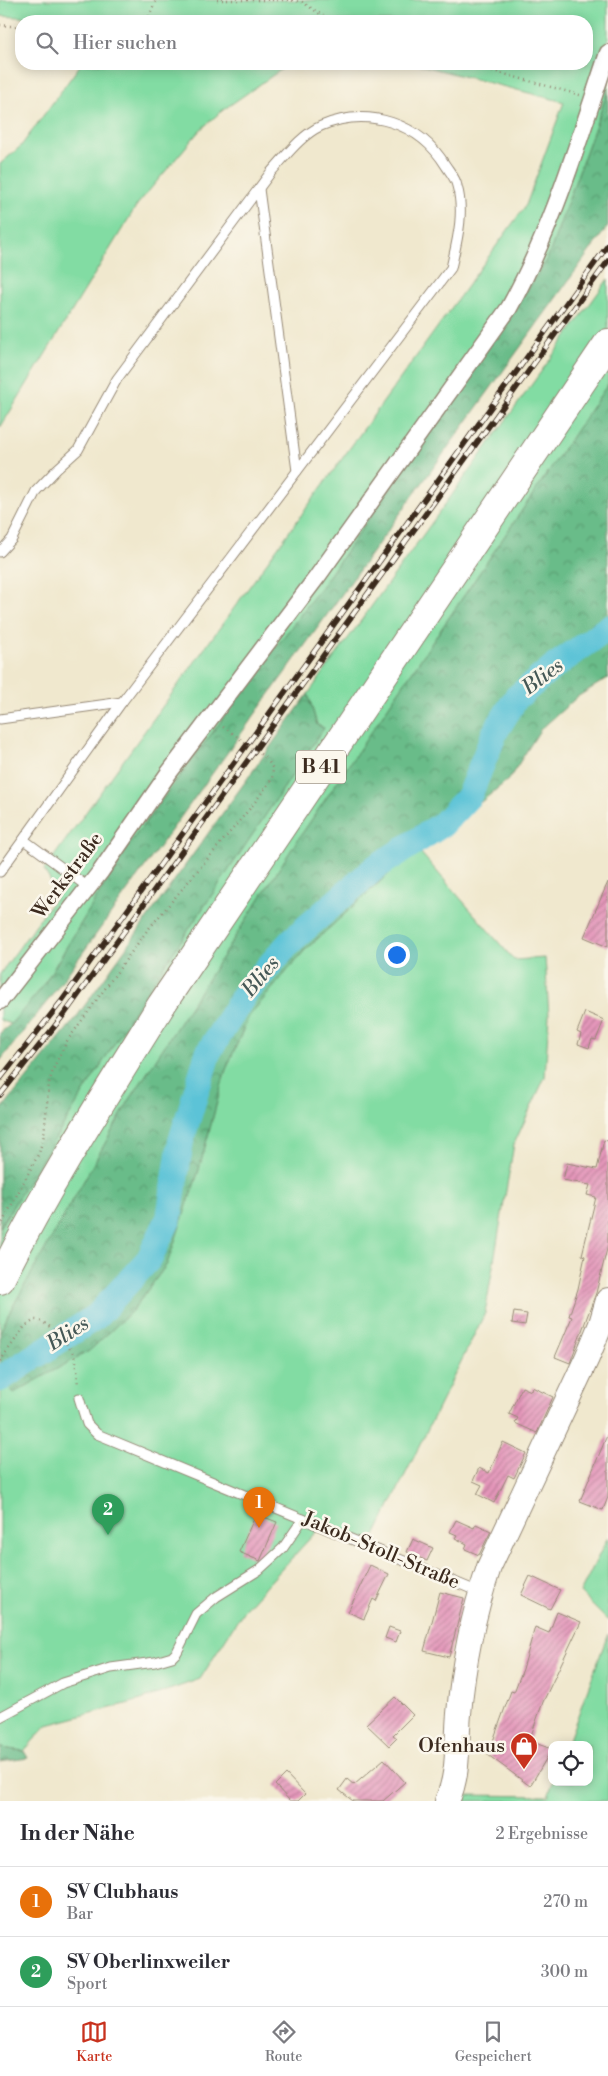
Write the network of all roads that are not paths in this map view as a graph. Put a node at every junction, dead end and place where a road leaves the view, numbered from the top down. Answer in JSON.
{"nodes":[{"id":1,"x":608,"y":53,"type":"edge"},
{"id":2,"x":259,"y":189,"type":"junction"},
{"id":3,"x":608,"y":343,"type":"edge"},
{"id":4,"x":297,"y":471,"type":"junction"},
{"id":5,"x":0,"y":552,"type":"edge"},
{"id":6,"x":122,"y":702,"type":"junction"},
{"id":7,"x":0,"y":719,"type":"edge"},
{"id":8,"x":24,"y":840,"type":"junction"},
{"id":9,"x":0,"y":872,"type":"edge"},
{"id":10,"x":88,"y":887,"type":"junction"},
{"id":11,"x":0,"y":1001,"type":"edge"},
{"id":12,"x":0,"y":1280,"type":"edge"},
{"id":13,"x":608,"y":1300,"type":"edge"},
{"id":14,"x":605,"y":1326,"type":"edge"},
{"id":15,"x":79,"y":1398,"type":"road end"},
{"id":16,"x":303,"y":1519,"type":"junction"},
{"id":17,"x":481,"y":1593,"type":"junction"},
{"id":18,"x":0,"y":1717,"type":"edge"},
{"id":19,"x":447,"y":1801,"type":"edge"}],
"edges":[{"from":1,"to":10,"type":"street","name":"Werkstraße"},
{"from":2,"to":4,"type":"lane"},
{"from":2,"to":4,"type":"lane"},
{"from":2,"to":5,"type":"lane"},
{"from":3,"to":12,"type":"highway","number":"B 41"},
{"from":4,"to":6,"type":"lane"},
{"from":6,"to":7,"type":"lane"},
{"from":6,"to":8,"type":"lane"},
{"from":8,"to":9,"type":"lane"},
{"from":8,"to":10,"type":"lane"},
{"from":10,"to":11,"type":"street","name":"Werkstraße"},
{"from":13,"to":14,"type":"main road","name":"Jakob-Stoll-Straße"},
{"from":14,"to":17,"type":"main road","name":"Jakob-Stoll-Straße"},
{"from":15,"to":16,"type":"lane","name":"Jakob-Stoll-Straße"},
{"from":16,"to":17,"type":"lane","name":"Jakob-Stoll-Straße"},
{"from":16,"to":18,"type":"lane"},
{"from":17,"to":19,"type":"main road","name":"Jakob-Stoll-Straße"}]}
